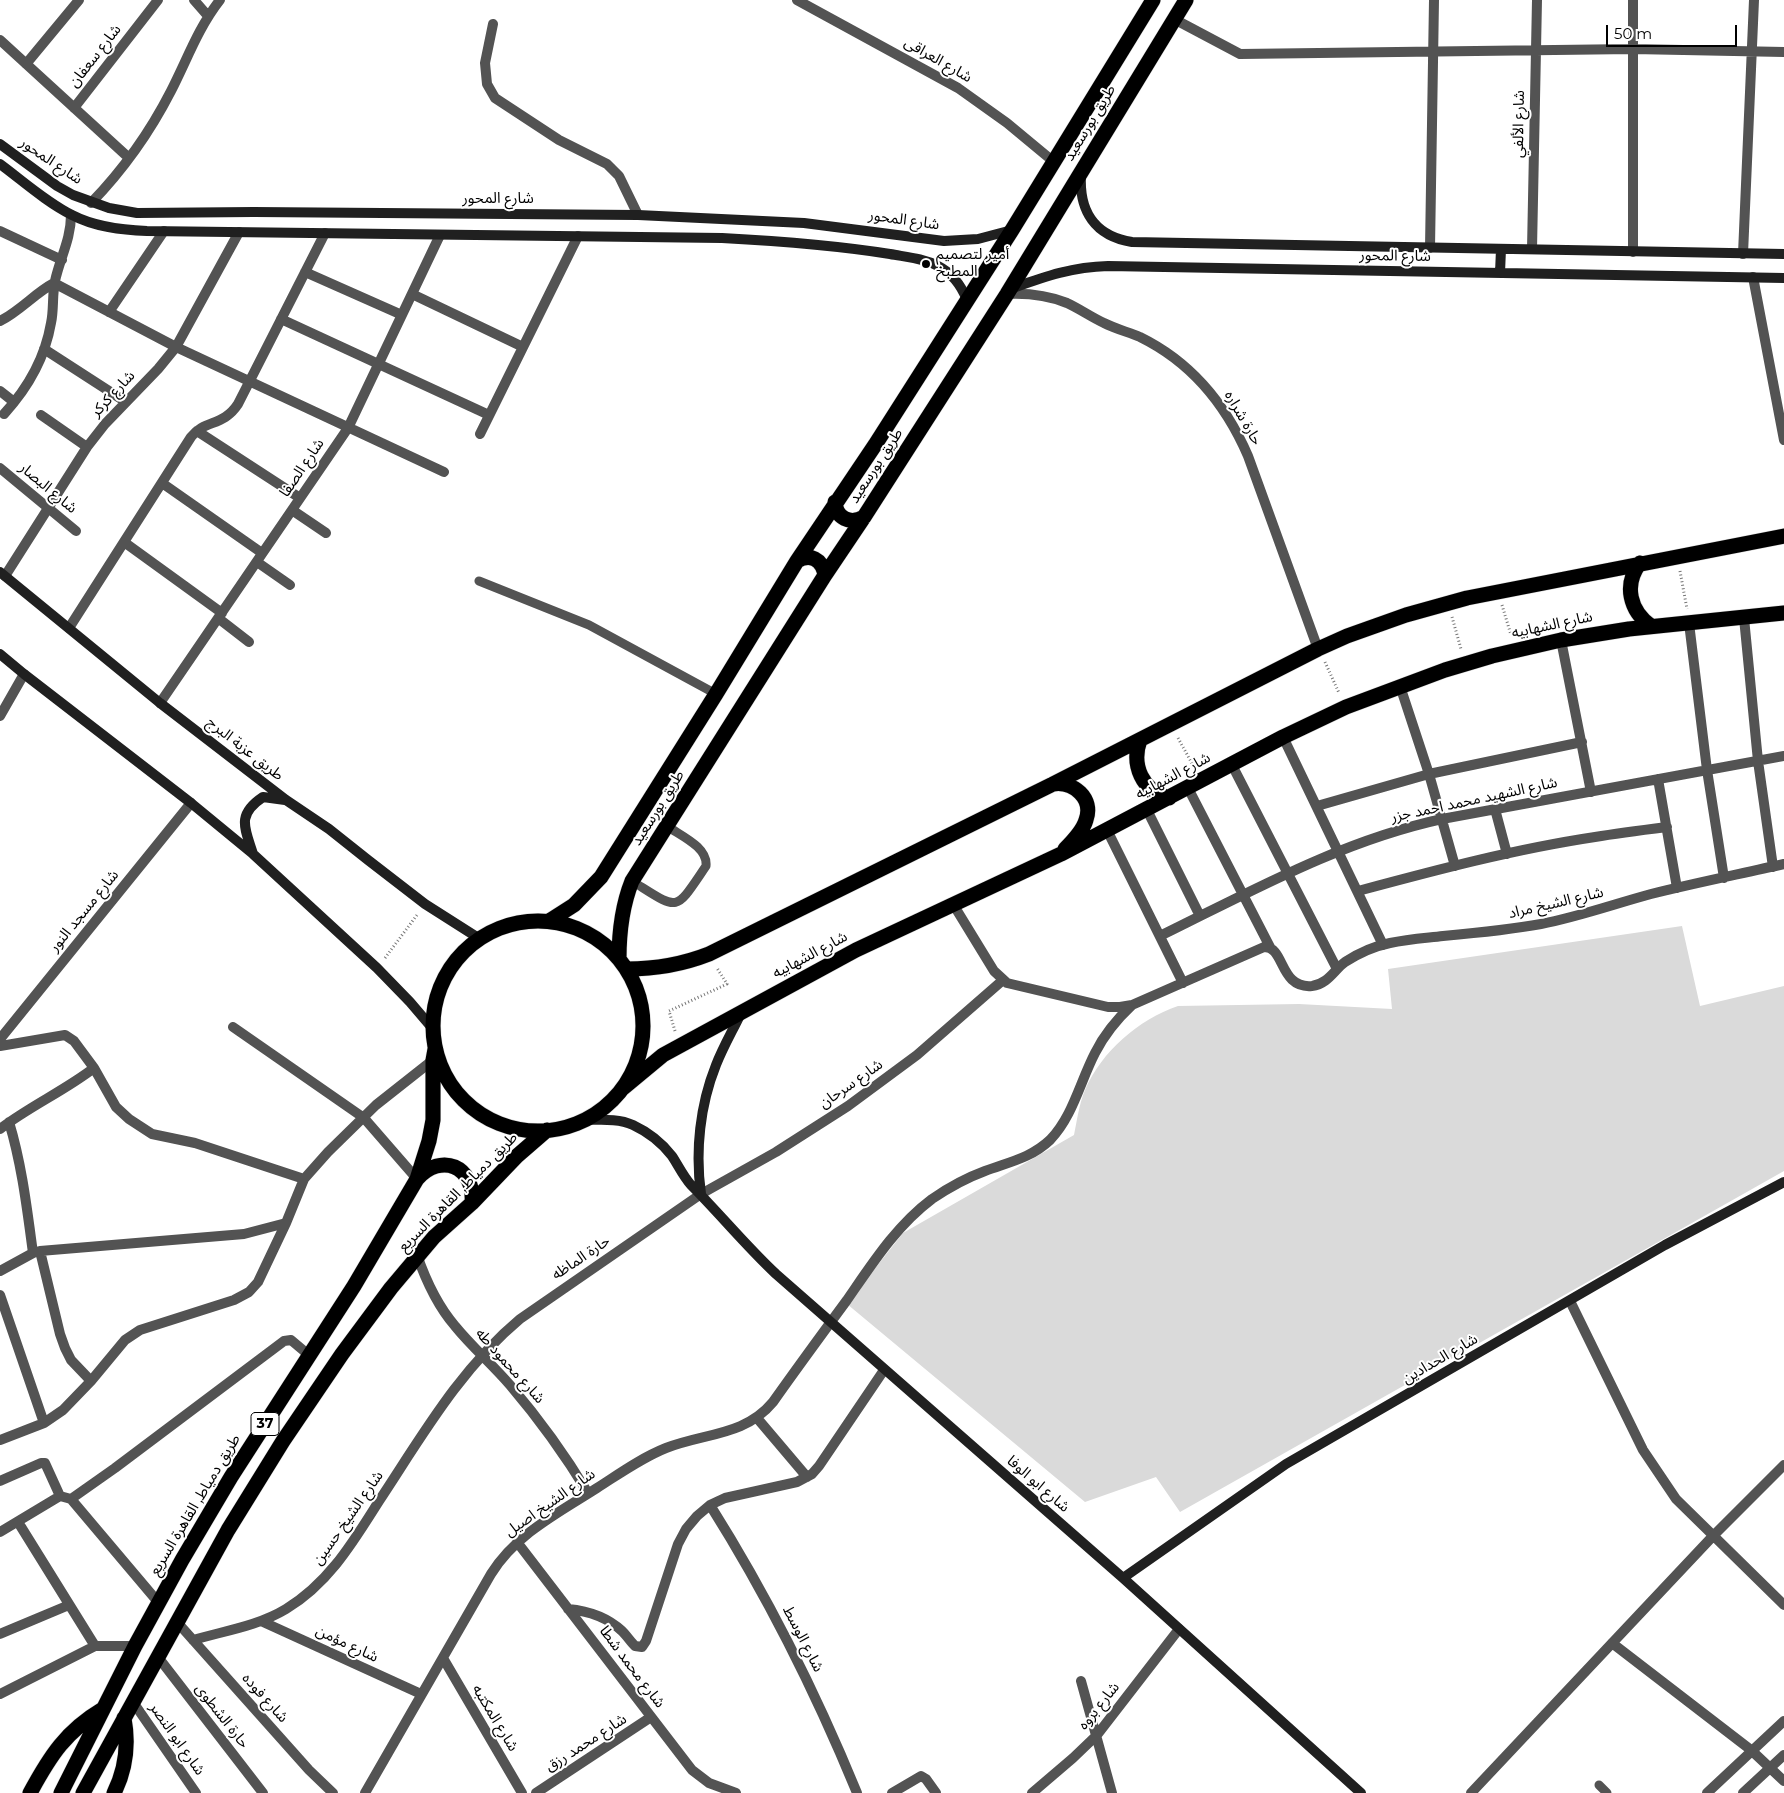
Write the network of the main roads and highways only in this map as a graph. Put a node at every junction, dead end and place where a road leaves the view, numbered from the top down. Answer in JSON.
{"nodes":[{"id":1,"x":1153,"y":0,"type":"edge"},
{"id":2,"x":1186,"y":0,"type":"edge"},
{"id":3,"x":835,"y":502,"type":"junction"},
{"id":4,"x":864,"y":517,"type":"junction"},
{"id":5,"x":1784,"y":536,"type":"edge"},
{"id":6,"x":797,"y":561,"type":"junction"},
{"id":7,"x":1640,"y":563,"type":"junction"},
{"id":8,"x":825,"y":574,"type":"junction"},
{"id":9,"x":1784,"y":613,"type":"edge"},
{"id":10,"x":1651,"y":626,"type":"junction"},
{"id":11,"x":1140,"y":740,"type":"junction"},
{"id":12,"x":1053,"y":784,"type":"junction"},
{"id":13,"x":1169,"y":798,"type":"junction"},
{"id":14,"x":1061,"y":854,"type":"junction"},
{"id":15,"x":549,"y":922,"type":"junction"},
{"id":16,"x":623,"y":964,"type":"junction"},
{"id":17,"x":434,"y":1055,"type":"junction"},
{"id":18,"x":622,"y":1089,"type":"junction"},
{"id":19,"x":547,"y":1130,"type":"junction"},
{"id":20,"x":417,"y":1179,"type":"junction"},
{"id":21,"x":472,"y":1203,"type":"junction"},
{"id":22,"x":104,"y":1708,"type":"junction"},
{"id":23,"x":124,"y":1718,"type":"junction"},
{"id":24,"x":30,"y":1793,"type":"edge"},
{"id":25,"x":61,"y":1793,"type":"edge"},
{"id":26,"x":83,"y":1793,"type":"edge"},
{"id":27,"x":114,"y":1793,"type":"edge"}],
"edges":[{"from":1,"to":3,"type":"highway","name":"طريق بورسعيد"},
{"from":2,"to":4,"type":"highway","name":"طريق بورسعيد"},
{"from":3,"to":4,"type":"highway"},
{"from":3,"to":6,"type":"highway","name":"طريق بورسعيد"},
{"from":4,"to":8,"type":"highway","name":"طريق بورسعيد"},
{"from":5,"to":7,"type":"highway"},
{"from":6,"to":8,"type":"highway"},
{"from":6,"to":15,"type":"highway","name":"طريق بورسعيد"},
{"from":7,"to":10,"type":"highway"},
{"from":7,"to":11,"type":"highway"},
{"from":8,"to":16,"type":"highway","name":"طريق بورسعيد"},
{"from":9,"to":10,"type":"highway","name":"شارع الشهابيه"},
{"from":10,"to":13,"type":"highway","name":"شارع الشهابيه"},
{"from":11,"to":12,"type":"highway"},
{"from":11,"to":13,"type":"highway"},
{"from":12,"to":14,"type":"highway"},
{"from":12,"to":16,"type":"highway"},
{"from":13,"to":14,"type":"highway","name":"شارع الشهابيه"},
{"from":14,"to":18,"type":"highway","name":"شارع الشهابيه"},
{"from":15,"to":16,"type":"highway"},
{"from":15,"to":17,"type":"highway"},
{"from":16,"to":18,"type":"highway"},
{"from":17,"to":19,"type":"highway","name":"شارع الشهابيه"},
{"from":17,"to":20,"type":"highway","name":"طريق دمياط, القاهرة السريع","number":"37"},
{"from":18,"to":19,"type":"highway","name":"شارع الشهابيه"},
{"from":19,"to":21,"type":"highway","name":"طريق دمياط, القاهرة السريع","number":"37"},
{"from":20,"to":21,"type":"highway"},
{"from":20,"to":22,"type":"highway","name":"طريق دمياط, القاهرة السريع","number":"37"},
{"from":21,"to":23,"type":"highway","name":"طريق دمياط, القاهرة السريع","number":"37"},
{"from":22,"to":24,"type":"highway"},
{"from":22,"to":25,"type":"highway","name":"طريق دمياط, القاهرة السريع","number":"37"},
{"from":23,"to":26,"type":"highway","name":"طريق دمياط, القاهرة السريع","number":"37"},
{"from":23,"to":27,"type":"highway"}]}
